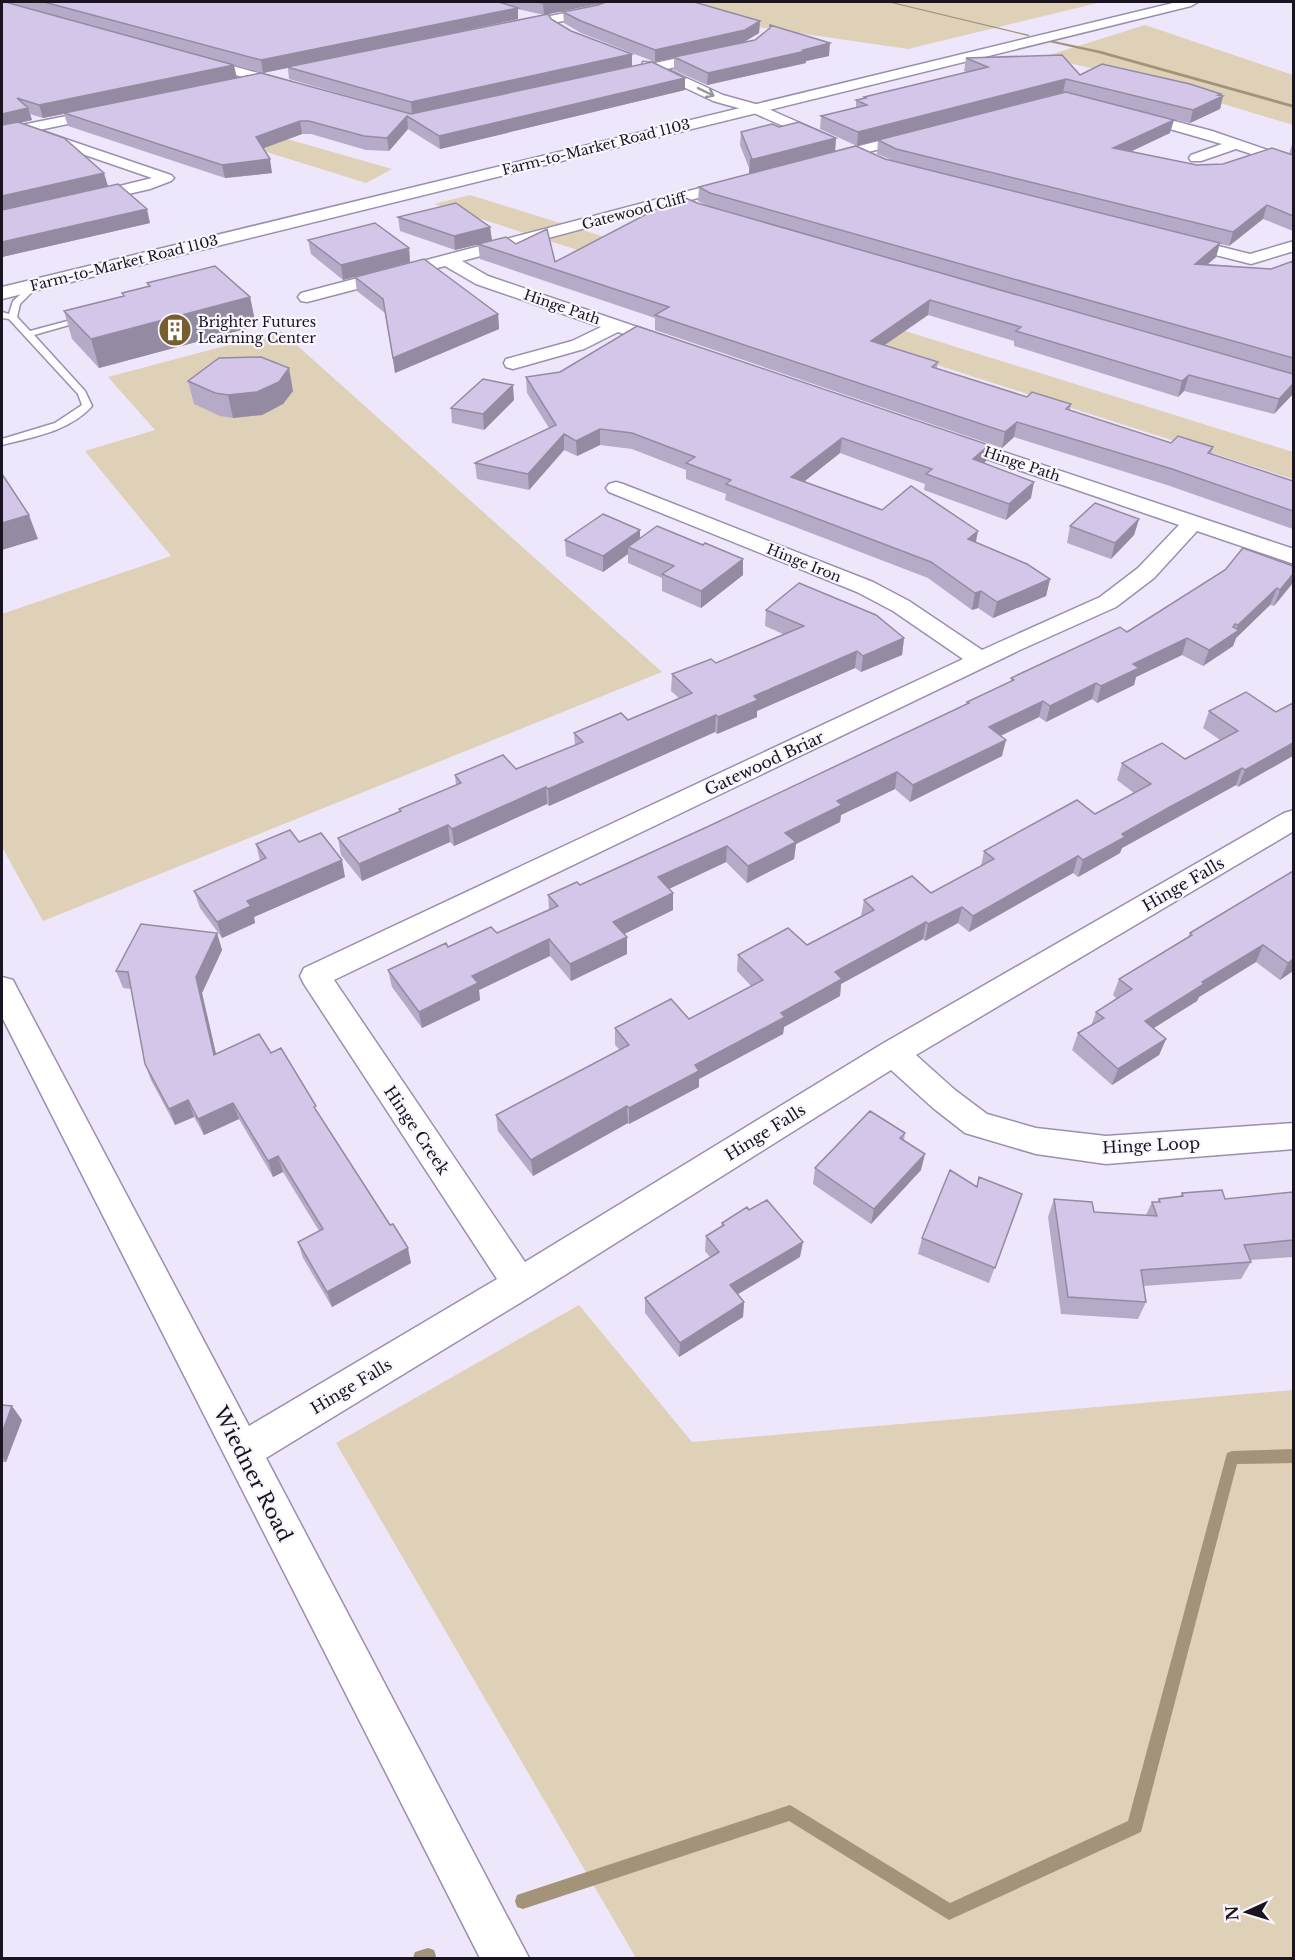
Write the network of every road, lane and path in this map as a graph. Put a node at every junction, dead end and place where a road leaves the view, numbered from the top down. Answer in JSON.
{"nodes":[{"id":1,"x":616,"y":2,"type":"edge"},
{"id":2,"x":1191,"y":2,"type":"edge"},
{"id":3,"x":515,"y":12,"type":"edge"},
{"id":4,"x":542,"y":21,"type":"junction"},
{"id":5,"x":497,"y":30,"type":"edge"},
{"id":6,"x":566,"y":30,"type":"edge"},
{"id":7,"x":728,"y":52,"type":"edge"},
{"id":8,"x":650,"y":53,"type":"edge"},
{"id":9,"x":186,"y":57,"type":"edge"},
{"id":10,"x":632,"y":59,"type":"edge"},
{"id":11,"x":677,"y":62,"type":"junction"},
{"id":12,"x":654,"y":68,"type":"junction"},
{"id":13,"x":696,"y":70,"type":"edge"},
{"id":14,"x":296,"y":72,"type":"edge"},
{"id":15,"x":608,"y":78,"type":"edge"},
{"id":16,"x":264,"y":79,"type":"junction"},
{"id":17,"x":232,"y":87,"type":"edge"},
{"id":18,"x":733,"y":88,"type":"dead end"},
{"id":19,"x":298,"y":89,"type":"edge"},
{"id":20,"x":754,"y":108,"type":"junction"},
{"id":21,"x":122,"y":109,"type":"edge"},
{"id":22,"x":1119,"y":111,"type":"edge"},
{"id":23,"x":2,"y":122,"type":"edge"},
{"id":24,"x":23,"y":129,"type":"junction"},
{"id":25,"x":931,"y":132,"type":"edge"},
{"id":26,"x":2,"y":133,"type":"edge"},
{"id":27,"x":1236,"y":144,"type":"junction"},
{"id":28,"x":854,"y":152,"type":"junction"},
{"id":29,"x":1196,"y":158,"type":"dead end"},
{"id":30,"x":880,"y":163,"type":"edge"},
{"id":31,"x":809,"y":164,"type":"edge"},
{"id":32,"x":1293,"y":165,"type":"edge"},
{"id":33,"x":754,"y":179,"type":"edge"},
{"id":34,"x":677,"y":200,"type":"junction"},
{"id":35,"x":68,"y":203,"type":"edge"},
{"id":36,"x":703,"y":212,"type":"edge"},
{"id":37,"x":1161,"y":237,"type":"edge"},
{"id":38,"x":1293,"y":246,"type":"edge"},
{"id":39,"x":448,"y":260,"type":"junction"},
{"id":40,"x":36,"y":284,"type":"junction"},
{"id":41,"x":2,"y":293,"type":"edge"},
{"id":42,"x":307,"y":297,"type":"dead end"},
{"id":43,"x":2,"y":315,"type":"edge"},
{"id":44,"x":100,"y":316,"type":"edge"},
{"id":45,"x":12,"y":318,"type":"junction"},
{"id":46,"x":617,"y":326,"type":"junction"},
{"id":47,"x":28,"y":334,"type":"junction"},
{"id":48,"x":685,"y":349,"type":"edge"},
{"id":49,"x":513,"y":363,"type":"dead end"},
{"id":50,"x":933,"y":434,"type":"edge"},
{"id":51,"x":2,"y":441,"type":"edge"},
{"id":52,"x":616,"y":488,"type":"dead end"},
{"id":53,"x":1193,"y":523,"type":"junction"},
{"id":54,"x":1293,"y":557,"type":"edge"},
{"id":55,"x":980,"y":660,"type":"junction"},
{"id":56,"x":1293,"y":819,"type":"edge"},
{"id":57,"x":315,"y":976,"type":"joint"},
{"id":58,"x":2,"y":988,"type":"edge"},
{"id":59,"x":893,"y":1053,"type":"junction"},
{"id":60,"x":1293,"y":1136,"type":"edge"},
{"id":61,"x":520,"y":1284,"type":"junction"},
{"id":62,"x":242,"y":1452,"type":"junction"},
{"id":63,"x":505,"y":1959,"type":"edge"}],
"edges":[{"from":1,"to":4,"type":"street"},
{"from":2,"to":20,"type":"main road","name":"Farm-to-Market Road 1103"},
{"from":3,"to":4,"type":"street"},
{"from":4,"to":5,"type":"street"},
{"from":4,"to":6,"type":"street"},
{"from":7,"to":11,"type":"street"},
{"from":8,"to":11,"type":"street"},
{"from":9,"to":16,"type":"street"},
{"from":10,"to":12,"type":"street"},
{"from":11,"to":12,"type":"street"},
{"from":11,"to":13,"type":"street"},
{"from":12,"to":15,"type":"street"},
{"from":12,"to":20,"type":"street","one_way":true},
{"from":14,"to":16,"type":"street"},
{"from":16,"to":17,"type":"street"},
{"from":16,"to":19,"type":"street"},
{"from":18,"to":20,"type":"street"},
{"from":20,"to":28,"type":"street"},
{"from":20,"to":40,"type":"main road","name":"Farm-to-Market Road 1103"},
{"from":21,"to":24,"type":"street"},
{"from":22,"to":27,"type":"street"},
{"from":23,"to":24,"type":"street"},
{"from":24,"to":26,"type":"street"},
{"from":24,"to":35,"type":"street"},
{"from":25,"to":28,"type":"street"},
{"from":27,"to":29,"type":"street"},
{"from":27,"to":32,"type":"street"},
{"from":28,"to":30,"type":"street"},
{"from":28,"to":31,"type":"street"},
{"from":33,"to":34,"type":"street","name":"Gatewood Cliff"},
{"from":34,"to":36,"type":"street"},
{"from":34,"to":39,"type":"street","name":"Gatewood Cliff"},
{"from":37,"to":38,"type":"street"},
{"from":39,"to":42,"type":"street","name":"Gatewood Cliff"},
{"from":39,"to":46,"type":"street","name":"Hinge Path"},
{"from":40,"to":41,"type":"main road","name":"Farm-to-Market Road 1103"},
{"from":40,"to":45,"type":"lane"},
{"from":43,"to":45,"type":"lane"},
{"from":44,"to":47,"type":"lane"},
{"from":45,"to":47,"type":"lane"},
{"from":46,"to":48,"type":"street","name":"Hinge Path"},
{"from":46,"to":49,"type":"street"},
{"from":47,"to":51,"type":"lane"},
{"from":50,"to":53,"type":"street","name":"Hinge Path"},
{"from":52,"to":55,"type":"street","name":"Hinge Iron"},
{"from":53,"to":54,"type":"street","name":"Hinge Path"},
{"from":53,"to":55,"type":"street","name":"Gatewood Briar"},
{"from":55,"to":57,"type":"street","name":"Gatewood Briar"},
{"from":56,"to":59,"type":"street","name":"Hinge Falls"},
{"from":57,"to":61,"type":"street","name":"Hinge Creek"},
{"from":58,"to":62,"type":"street","name":"Wiedner Road"},
{"from":59,"to":60,"type":"street","name":"Hinge Loop"},
{"from":59,"to":61,"type":"street","name":"Hinge Falls"},
{"from":61,"to":62,"type":"street","name":"Hinge Falls"},
{"from":62,"to":63,"type":"street","name":"Wiedner Road"}]}
